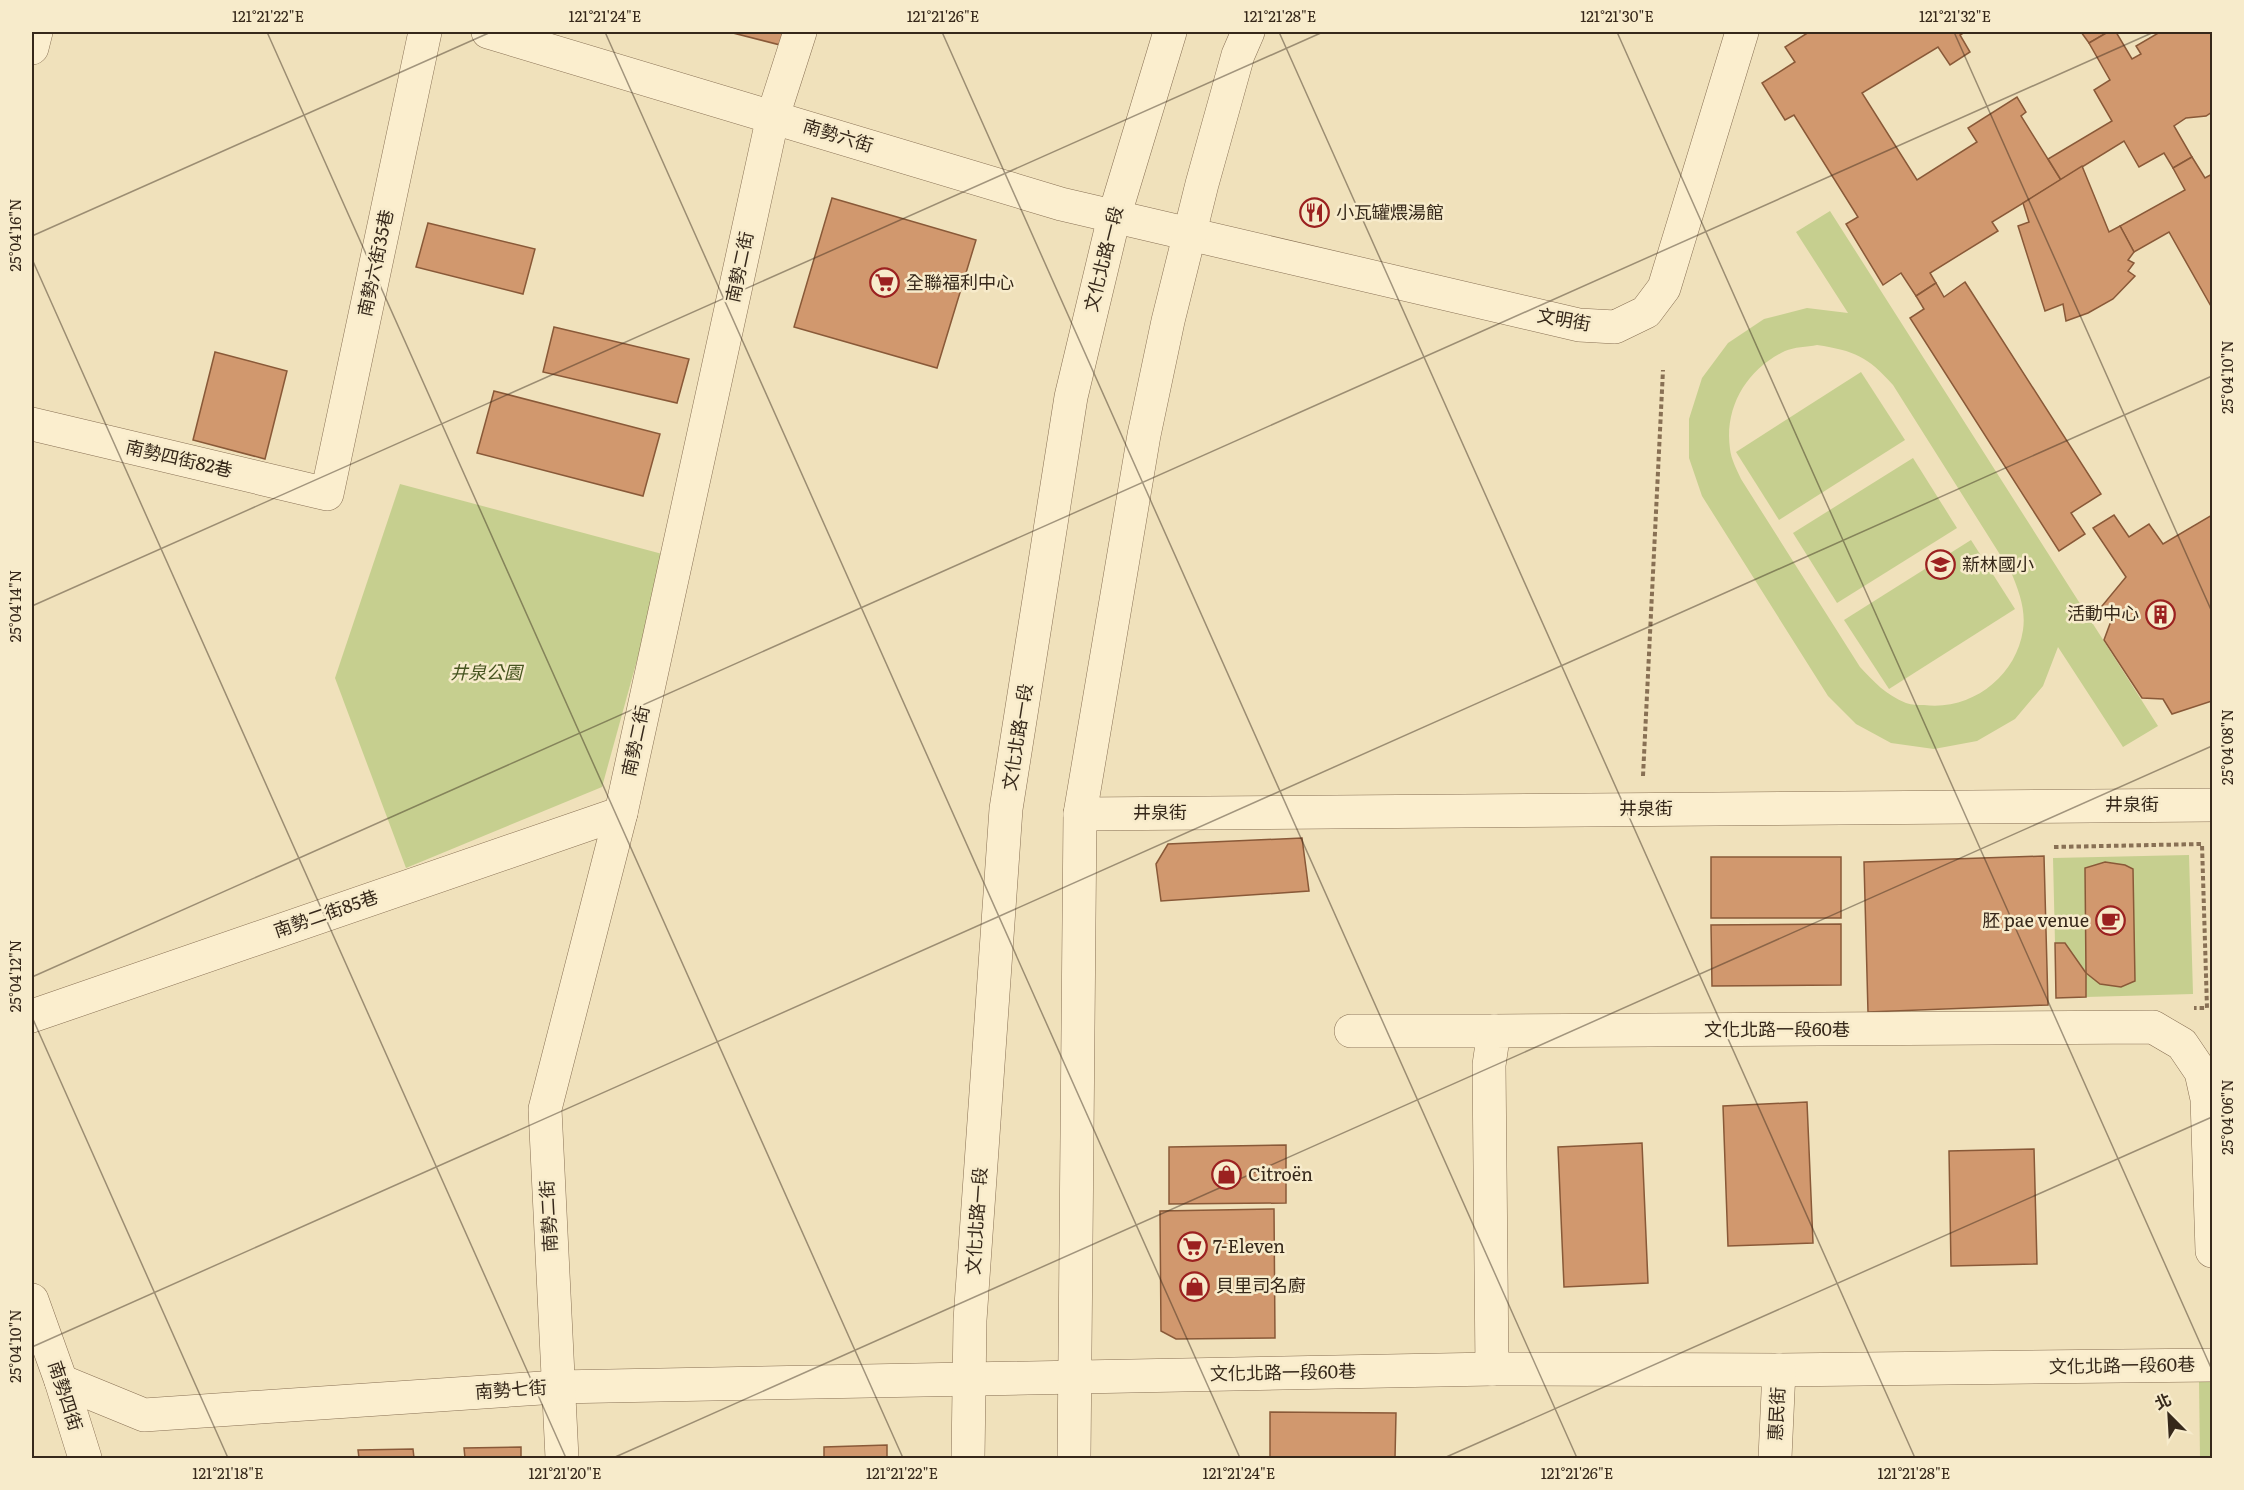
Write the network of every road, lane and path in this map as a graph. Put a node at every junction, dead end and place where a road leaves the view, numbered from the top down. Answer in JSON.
{"nodes":[{"id":1,"x":36,"y":32,"type":"edge"},
{"id":2,"x":425,"y":32,"type":"edge"},
{"id":3,"x":488,"y":32,"type":"edge"},
{"id":4,"x":800,"y":32,"type":"edge"},
{"id":5,"x":1170,"y":32,"type":"edge"},
{"id":6,"x":1248,"y":32,"type":"edge"},
{"id":7,"x":1742,"y":32,"type":"edge"},
{"id":8,"x":32,"y":48,"type":"edge"},
{"id":9,"x":773,"y":116,"type":"junction"},
{"id":10,"x":1114,"y":217,"type":"junction"},
{"id":11,"x":1190,"y":235,"type":"junction"},
{"id":12,"x":1663,"y":370,"type":"dead end"},
{"id":13,"x":32,"y":424,"type":"edge"},
{"id":14,"x":327,"y":494,"type":"joint"},
{"id":15,"x":1642,"y":780,"type":"dead end"},
{"id":16,"x":2212,"y":805,"type":"edge"},
{"id":17,"x":621,"y":813,"type":"junction"},
{"id":18,"x":1080,"y":814,"type":"junction"},
{"id":19,"x":2054,"y":847,"type":"dead end"},
{"id":20,"x":2184,"y":1009,"type":"dead end"},
{"id":21,"x":32,"y":1016,"type":"edge"},
{"id":22,"x":1351,"y":1031,"type":"dead end"},
{"id":23,"x":1494,"y":1031,"type":"junction"},
{"id":24,"x":2212,"y":1251,"type":"edge"},
{"id":25,"x":32,"y":1300,"type":"edge"},
{"id":26,"x":2212,"y":1365,"type":"edge"},
{"id":27,"x":1492,"y":1369,"type":"junction"},
{"id":28,"x":1779,"y":1370,"type":"junction"},
{"id":29,"x":1075,"y":1377,"type":"junction"},
{"id":30,"x":969,"y":1379,"type":"junction"},
{"id":31,"x":61,"y":1381,"type":"junction"},
{"id":32,"x":557,"y":1387,"type":"junction"},
{"id":33,"x":85,"y":1458,"type":"edge"},
{"id":34,"x":562,"y":1458,"type":"edge"},
{"id":35,"x":968,"y":1458,"type":"edge"},
{"id":36,"x":1074,"y":1458,"type":"edge"},
{"id":37,"x":1775,"y":1458,"type":"edge"}],
"edges":[{"from":1,"to":8,"type":"street"},
{"from":2,"to":14,"type":"street","name":"南勢六街35巷"},
{"from":3,"to":9,"type":"street","name":"南勢六街"},
{"from":4,"to":9,"type":"street","name":"南勢二街"},
{"from":5,"to":10,"type":"street","name":"文化北路一段"},
{"from":6,"to":11,"type":"street"},
{"from":7,"to":11,"type":"street","name":"文明街"},
{"from":9,"to":10,"type":"street","name":"南勢六街"},
{"from":9,"to":17,"type":"street","name":"南勢二街"},
{"from":10,"to":11,"type":"street","name":"南勢六街"},
{"from":10,"to":30,"type":"street","name":"文化北路一段"},
{"from":11,"to":18,"type":"street"},
{"from":12,"to":15,"type":"path"},
{"from":13,"to":14,"type":"street","name":"南勢四街82巷"},
{"from":16,"to":18,"type":"street","name":"井泉街"},
{"from":17,"to":21,"type":"street","name":"南勢二街85巷"},
{"from":17,"to":32,"type":"street","name":"南勢二街"},
{"from":18,"to":29,"type":"street"},
{"from":19,"to":20,"type":"path"},
{"from":22,"to":23,"type":"street","name":"文化北路一段60巷"},
{"from":23,"to":24,"type":"street","name":"文化北路一段60巷"},
{"from":23,"to":27,"type":"street"},
{"from":25,"to":31,"type":"street","name":"南勢四街"},
{"from":26,"to":28,"type":"street","name":"文化北路一段60巷"},
{"from":27,"to":28,"type":"street","name":"文化北路一段60巷"},
{"from":27,"to":29,"type":"street","name":"文化北路一段60巷"},
{"from":28,"to":37,"type":"street","name":"惠民街"},
{"from":29,"to":30,"type":"street","name":"文化北路一段60巷"},
{"from":29,"to":36,"type":"street"},
{"from":30,"to":32,"type":"street","name":"南勢七街"},
{"from":30,"to":35,"type":"street","name":"文化北路一段"},
{"from":31,"to":32,"type":"street","name":"南勢七街"},
{"from":31,"to":33,"type":"street","name":"南勢四街"},
{"from":32,"to":34,"type":"street","name":"南勢二街"}]}
